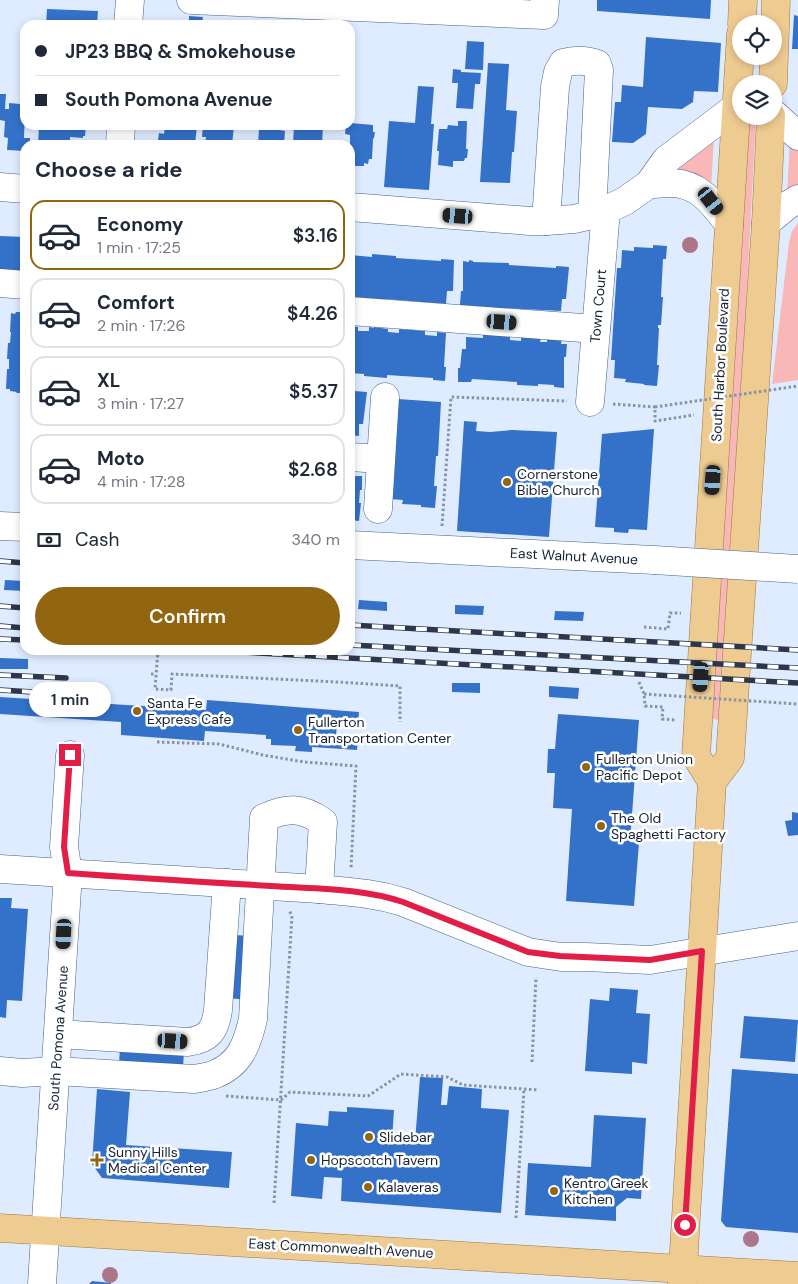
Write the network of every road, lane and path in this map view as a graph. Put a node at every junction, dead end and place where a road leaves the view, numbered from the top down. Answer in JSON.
{"nodes":[{"id":1,"x":130,"y":0,"type":"edge"},
{"id":2,"x":191,"y":0,"type":"edge"},
{"id":3,"x":545,"y":0,"type":"edge"},
{"id":4,"x":744,"y":0,"type":"edge"},
{"id":5,"x":776,"y":0,"type":"edge"},
{"id":6,"x":743,"y":15,"type":"edge"},
{"id":7,"x":128,"y":20,"type":"edge"},
{"id":8,"x":773,"y":75,"type":"edge"},
{"id":9,"x":732,"y":110,"type":"edge"},
{"id":10,"x":782,"y":123,"type":"edge"},
{"id":11,"x":735,"y":125,"type":"edge"},
{"id":12,"x":771,"y":125,"type":"edge"},
{"id":13,"x":798,"y":136,"type":"edge"},
{"id":14,"x":649,"y":184,"type":"junction"},
{"id":15,"x":0,"y":188,"type":"edge"},
{"id":16,"x":20,"y":189,"type":"edge"},
{"id":17,"x":798,"y":199,"type":"edge"},
{"id":18,"x":355,"y":208,"type":"edge"},
{"id":19,"x":599,"y":213,"type":"junction"},
{"id":20,"x":546,"y":221,"type":"junction"},
{"id":21,"x":766,"y":223,"type":"junction"},
{"id":22,"x":729,"y":224,"type":"junction"},
{"id":23,"x":0,"y":283,"type":"edge"},
{"id":24,"x":20,"y":285,"type":"edge"},
{"id":25,"x":355,"y":312,"type":"edge"},
{"id":26,"x":596,"y":329,"type":"junction"},
{"id":27,"x":798,"y":386,"type":"edge"},
{"id":28,"x":385,"y":397,"type":"dead end"},
{"id":29,"x":590,"y":402,"type":"junction"},
{"id":30,"x":655,"y":407,"type":"junction"},
{"id":31,"x":700,"y":414,"type":"dead end"},
{"id":32,"x":355,"y":457,"type":"edge"},
{"id":33,"x":381,"y":459,"type":"junction"},
{"id":34,"x":378,"y":510,"type":"dead end"},
{"id":35,"x":0,"y":526,"type":"edge"},
{"id":36,"x":20,"y":527,"type":"edge"},
{"id":37,"x":355,"y":545,"type":"edge"},
{"id":38,"x":440,"y":549,"type":"junction"},
{"id":39,"x":798,"y":569,"type":"edge"},
{"id":40,"x":684,"y":614,"type":"dead end"},
{"id":41,"x":644,"y":627,"type":"dead end"},
{"id":42,"x":158,"y":655,"type":"edge"},
{"id":43,"x":151,"y":674,"type":"dead end"},
{"id":44,"x":156,"y":674,"type":"junction"},
{"id":45,"x":639,"y":682,"type":"dead end"},
{"id":46,"x":644,"y":694,"type":"junction"},
{"id":47,"x":798,"y":704,"type":"edge"},
{"id":48,"x":684,"y":721,"type":"dead end"},
{"id":49,"x":400,"y":722,"type":"dead end"},
{"id":50,"x":156,"y":742,"type":"dead end"},
{"id":51,"x":70,"y":755,"type":"dead end"},
{"id":52,"x":712,"y":782,"type":"junction"},
{"id":53,"x":0,"y":869,"type":"edge"},
{"id":54,"x":68,"y":873,"type":"junction"},
{"id":55,"x":351,"y":876,"type":"dead end"},
{"id":56,"x":227,"y":884,"type":"junction"},
{"id":57,"x":260,"y":886,"type":"junction"},
{"id":58,"x":319,"y":889,"type":"junction"},
{"id":59,"x":286,"y":906,"type":"dead end"},
{"id":60,"x":798,"y":936,"type":"edge"},
{"id":61,"x":702,"y":951,"type":"junction"},
{"id":62,"x":528,"y":977,"type":"dead end"},
{"id":63,"x":58,"y":1034,"type":"junction"},
{"id":64,"x":532,"y":1062,"type":"dead end"},
{"id":65,"x":0,"y":1071,"type":"edge"},
{"id":66,"x":56,"y":1071,"type":"junction"},
{"id":67,"x":524,"y":1089,"type":"junction"},
{"id":68,"x":539,"y":1090,"type":"dead end"},
{"id":69,"x":221,"y":1095,"type":"dead end"},
{"id":70,"x":281,"y":1100,"type":"junction"},
{"id":71,"x":274,"y":1203,"type":"dead end"},
{"id":72,"x":516,"y":1218,"type":"dead end"},
{"id":73,"x":0,"y":1228,"type":"edge"},
{"id":74,"x":46,"y":1230,"type":"junction"},
{"id":75,"x":798,"y":1276,"type":"edge"},
{"id":76,"x":682,"y":1277,"type":"edge"},
{"id":77,"x":42,"y":1284,"type":"edge"}],
"edges":[{"from":1,"to":7,"type":"street"},
{"from":2,"to":3,"type":"street"},
{"from":4,"to":6,"type":"main road"},
{"from":5,"to":8,"type":"main road"},
{"from":9,"to":14,"type":"street"},
{"from":10,"to":13,"type":"street"},
{"from":11,"to":22,"type":"main road","name":"South Harbor Boulevard"},
{"from":12,"to":21,"type":"main road"},
{"from":14,"to":19,"type":"street"},
{"from":14,"to":22,"type":"street"},
{"from":15,"to":16,"type":"street"},
{"from":17,"to":21,"type":"street"},
{"from":18,"to":20,"type":"street"},
{"from":19,"to":20,"type":"street"},
{"from":19,"to":20,"type":"street","name":"Town Court"},
{"from":19,"to":26,"type":"street","name":"Town Court"},
{"from":21,"to":52,"type":"main road"},
{"from":22,"to":52,"type":"main road","name":"South Harbor Boulevard"},
{"from":23,"to":24,"type":"street"},
{"from":25,"to":26,"type":"street"},
{"from":26,"to":29,"type":"street","name":"Town Court"},
{"from":27,"to":30,"type":"path","bridge":true},
{"from":28,"to":33,"type":"street"},
{"from":29,"to":30,"type":"path"},
{"from":29,"to":38,"type":"path"},
{"from":30,"to":31,"type":"path"},
{"from":32,"to":33,"type":"street"},
{"from":33,"to":34,"type":"street"},
{"from":35,"to":36,"type":"street"},
{"from":37,"to":38,"type":"street","name":"East Walnut Avenue"},
{"from":38,"to":39,"type":"street","name":"East Walnut Avenue","bridge":true},
{"from":40,"to":41,"type":"path"},
{"from":42,"to":44,"type":"path"},
{"from":43,"to":44,"type":"path"},
{"from":44,"to":49,"type":"path"},
{"from":45,"to":46,"type":"path"},
{"from":46,"to":47,"type":"path","bridge":true},
{"from":46,"to":48,"type":"path"},
{"from":50,"to":55,"type":"path"},
{"from":51,"to":54,"type":"street","name":"South Pomona Avenue"},
{"from":52,"to":61,"type":"main road"},
{"from":53,"to":54,"type":"street"},
{"from":54,"to":56,"type":"street"},
{"from":54,"to":63,"type":"street","name":"South Pomona Avenue"},
{"from":56,"to":57,"type":"street"},
{"from":56,"to":63,"type":"street"},
{"from":57,"to":58,"type":"street"},
{"from":57,"to":58,"type":"street"},
{"from":57,"to":66,"type":"street"},
{"from":58,"to":61,"type":"street"},
{"from":59,"to":70,"type":"path"},
{"from":60,"to":61,"type":"street"},
{"from":61,"to":76,"type":"main road"},
{"from":62,"to":64,"type":"path"},
{"from":63,"to":66,"type":"street","name":"South Pomona Avenue"},
{"from":65,"to":66,"type":"street"},
{"from":66,"to":74,"type":"street","name":"South Pomona Avenue"},
{"from":67,"to":68,"type":"path"},
{"from":67,"to":70,"type":"path"},
{"from":67,"to":72,"type":"path"},
{"from":69,"to":70,"type":"path"},
{"from":70,"to":71,"type":"path"},
{"from":73,"to":74,"type":"main road","name":"East Commonwealth Avenue"},
{"from":74,"to":76,"type":"main road","name":"East Commonwealth Avenue"},
{"from":74,"to":77,"type":"street","name":"South Pomona Avenue"},
{"from":75,"to":76,"type":"main road","name":"East Commonwealth Avenue"}]}
